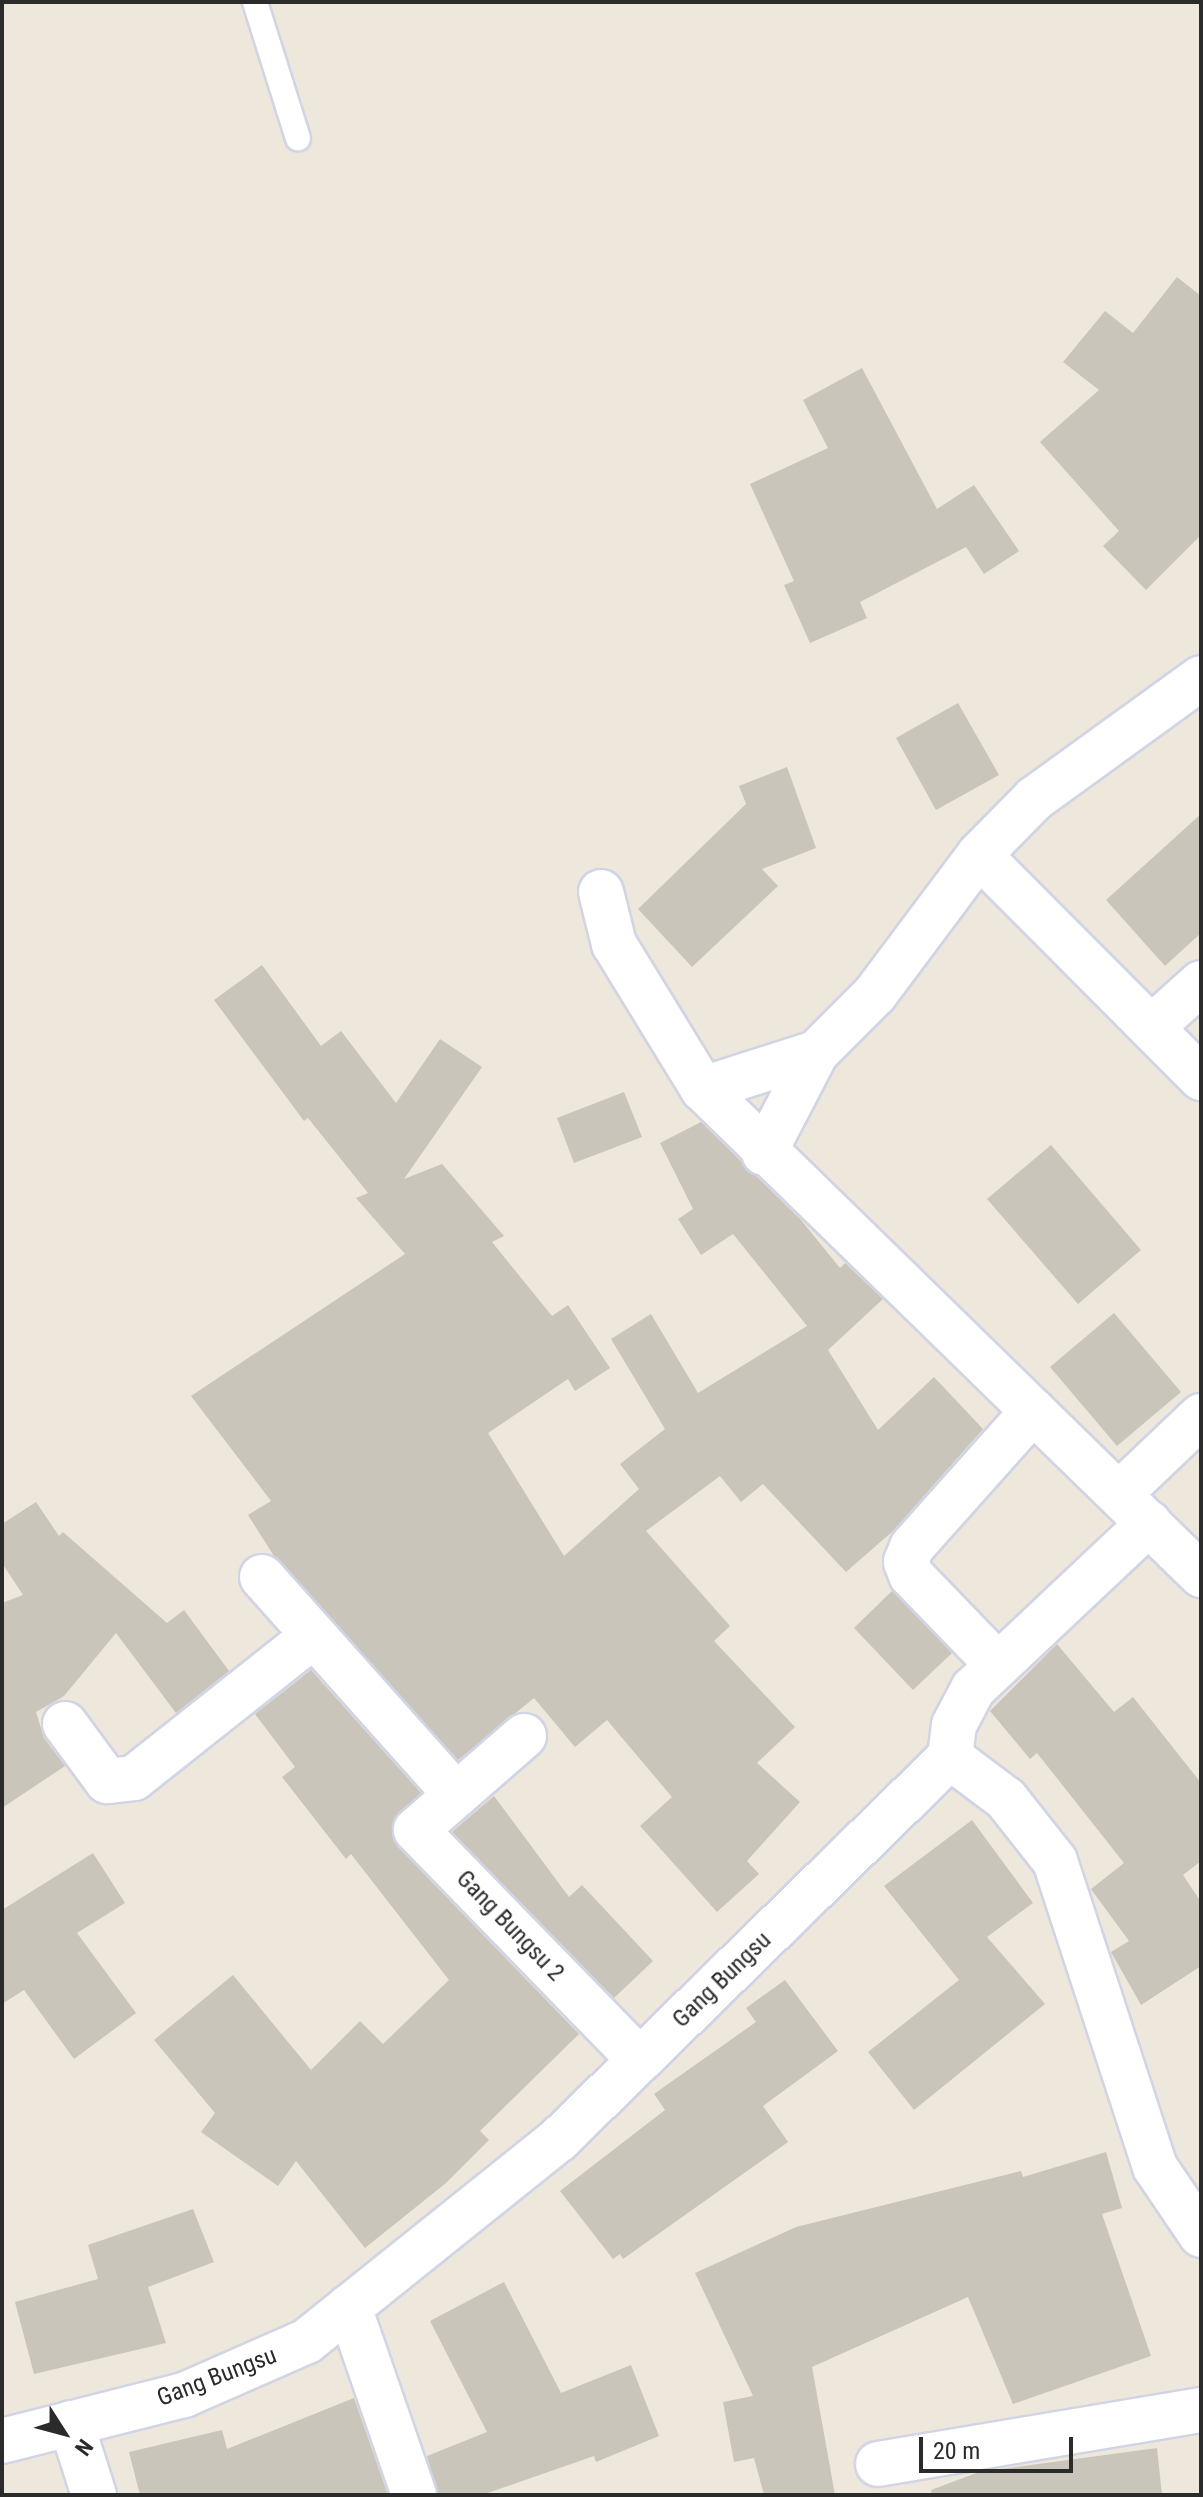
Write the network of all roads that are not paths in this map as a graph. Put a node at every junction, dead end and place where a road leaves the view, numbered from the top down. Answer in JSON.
{"nodes":[{"id":1,"x":255,"y":2,"type":"edge"},
{"id":2,"x":298,"y":138,"type":"dead end"},
{"id":3,"x":1201,"y":678,"type":"edge"},
{"id":4,"x":979,"y":855,"type":"junction"},
{"id":5,"x":601,"y":892,"type":"dead end"},
{"id":6,"x":1201,"y":983,"type":"edge"},
{"id":7,"x":1153,"y":1026,"type":"junction"},
{"id":8,"x":816,"y":1053,"type":"junction"},
{"id":9,"x":1201,"y":1078,"type":"edge"},
{"id":10,"x":703,"y":1089,"type":"junction"},
{"id":11,"x":764,"y":1153,"type":"junction"},
{"id":12,"x":1033,"y":1411,"type":"junction"},
{"id":13,"x":1201,"y":1416,"type":"edge"},
{"id":14,"x":1134,"y":1508,"type":"junction"},
{"id":15,"x":1201,"y":1575,"type":"edge"},
{"id":16,"x":262,"y":1577,"type":"dead end"},
{"id":17,"x":312,"y":1637,"type":"junction"},
{"id":18,"x":997,"y":1664,"type":"junction"},
{"id":19,"x":65,"y":1724,"type":"dead end"},
{"id":20,"x":524,"y":1736,"type":"dead end"},
{"id":21,"x":950,"y":1757,"type":"junction"},
{"id":22,"x":456,"y":1795,"type":"junction"},
{"id":23,"x":640,"y":2060,"type":"junction"},
{"id":24,"x":1201,"y":2235,"type":"edge"},
{"id":25,"x":349,"y":2307,"type":"junction"},
{"id":26,"x":1201,"y":2410,"type":"edge"},
{"id":27,"x":71,"y":2423,"type":"junction"},
{"id":28,"x":2,"y":2441,"type":"edge"},
{"id":29,"x":878,"y":2464,"type":"dead end"},
{"id":30,"x":94,"y":2495,"type":"edge"},
{"id":31,"x":414,"y":2495,"type":"edge"}],
"edges":[{"from":1,"to":2,"type":"lane"},
{"from":3,"to":4,"type":"street"},
{"from":4,"to":7,"type":"street"},
{"from":4,"to":8,"type":"street"},
{"from":5,"to":10,"type":"street"},
{"from":6,"to":7,"type":"street"},
{"from":7,"to":9,"type":"street"},
{"from":8,"to":10,"type":"street"},
{"from":8,"to":11,"type":"street"},
{"from":10,"to":11,"type":"street"},
{"from":11,"to":12,"type":"street"},
{"from":12,"to":14,"type":"street"},
{"from":12,"to":18,"type":"street"},
{"from":13,"to":14,"type":"street"},
{"from":14,"to":15,"type":"street"},
{"from":14,"to":18,"type":"street"},
{"from":16,"to":17,"type":"street"},
{"from":17,"to":19,"type":"street"},
{"from":17,"to":22,"type":"street"},
{"from":18,"to":21,"type":"street"},
{"from":20,"to":22,"type":"street","name":"Gang Bungsu 2"},
{"from":21,"to":23,"type":"street","name":"Gang Bungsu"},
{"from":21,"to":24,"type":"street"},
{"from":22,"to":23,"type":"street","name":"Gang Bungsu 2"},
{"from":23,"to":25,"type":"street","name":"Gang Bungsu"},
{"from":25,"to":27,"type":"street","name":"Gang Bungsu"},
{"from":25,"to":31,"type":"street"},
{"from":26,"to":29,"type":"street"},
{"from":27,"to":28,"type":"street","name":"Gang Bungsu"},
{"from":27,"to":30,"type":"street"}]}
